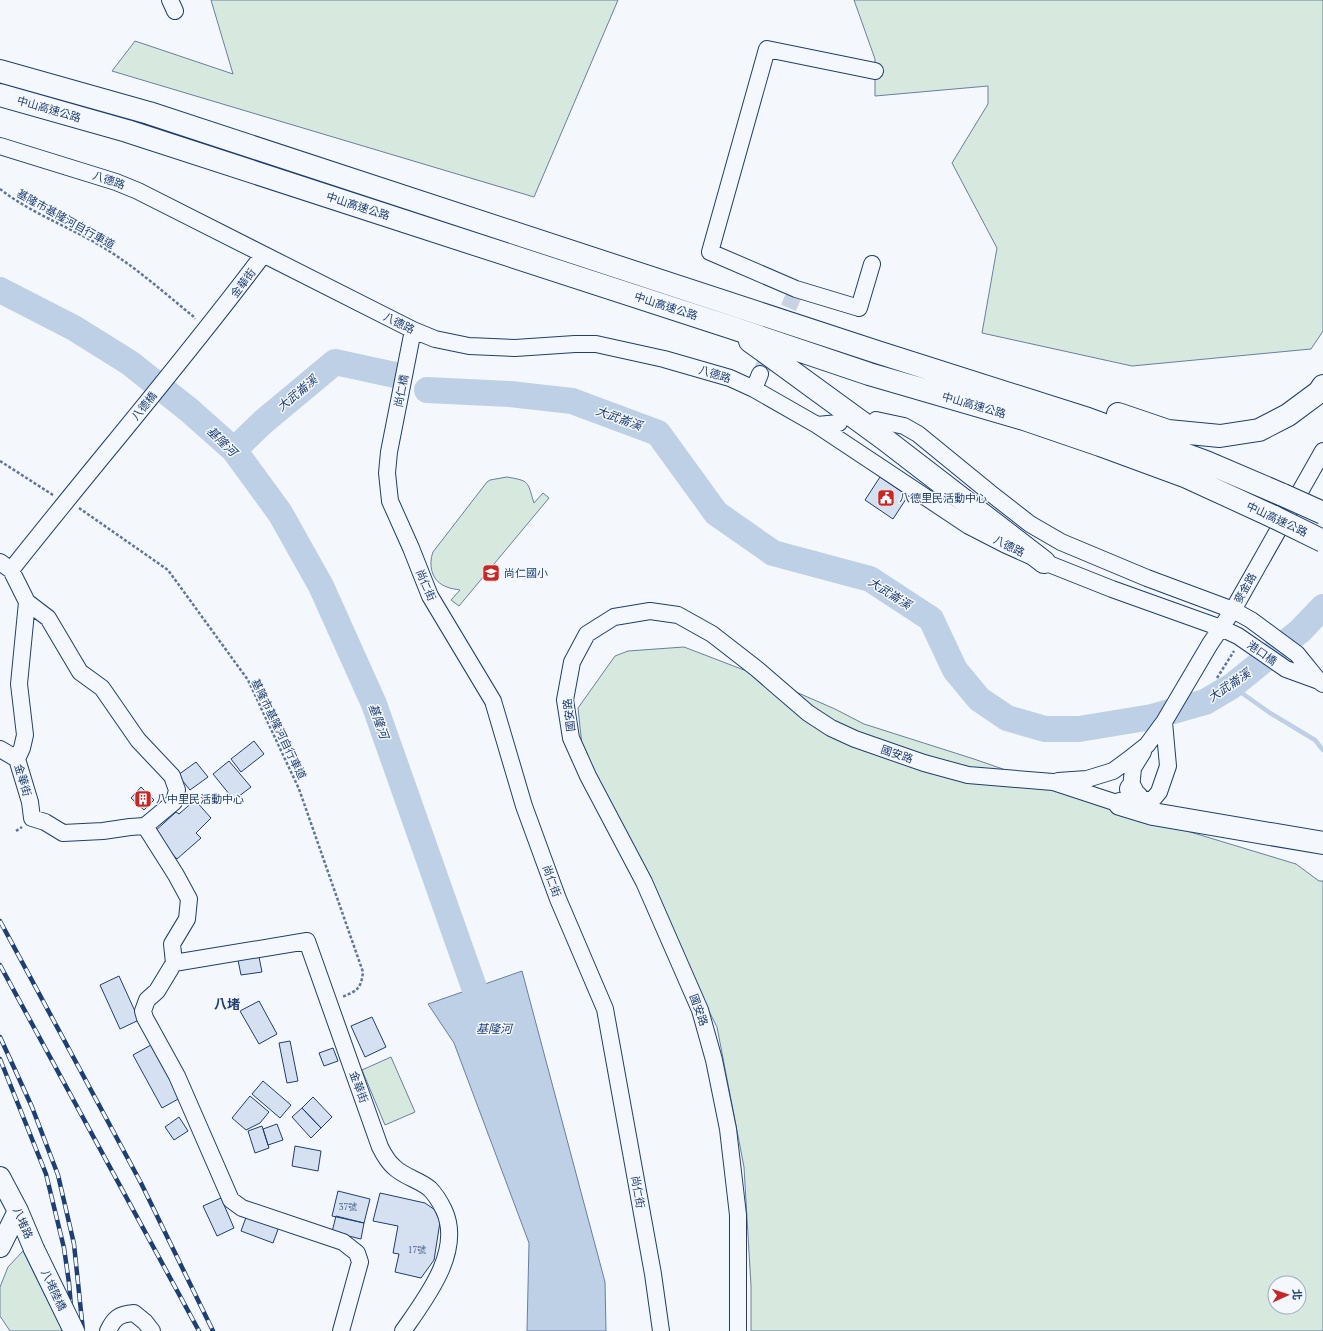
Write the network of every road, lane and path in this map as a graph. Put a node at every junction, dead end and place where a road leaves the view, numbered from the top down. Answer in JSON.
{"nodes":[{"id":1,"x":0,"y":71,"type":"edge"},
{"id":2,"x":875,"y":71,"type":"dead end"},
{"id":3,"x":0,"y":95,"type":"edge"},
{"id":4,"x":0,"y":146,"type":"edge"},
{"id":5,"x":0,"y":189,"type":"edge"},
{"id":6,"x":264,"y":255,"type":"junction"},
{"id":7,"x":872,"y":264,"type":"dead end"},
{"id":8,"x":222,"y":310,"type":"joint"},
{"id":9,"x":196,"y":324,"type":"dead end"},
{"id":10,"x":733,"y":328,"type":"junction"},
{"id":11,"x":413,"y":330,"type":"junction"},
{"id":12,"x":877,"y":352,"type":"junction"},
{"id":13,"x":760,"y":374,"type":"tunnel mouth"},
{"id":14,"x":1323,"y":386,"type":"edge"},
{"id":15,"x":754,"y":389,"type":"junction"},
{"id":16,"x":876,"y":420,"type":"dead end"},
{"id":17,"x":839,"y":423,"type":"dead end"},
{"id":18,"x":817,"y":425,"type":"junction"},
{"id":19,"x":1323,"y":451,"type":"edge"},
{"id":20,"x":389,"y":452,"type":"joint"},
{"id":21,"x":0,"y":461,"type":"edge"},
{"id":22,"x":1287,"y":490,"type":"junction"},
{"id":23,"x":1323,"y":499,"type":"edge"},
{"id":24,"x":66,"y":501,"type":"junction"},
{"id":25,"x":1323,"y":514,"type":"edge"},
{"id":26,"x":1323,"y":541,"type":"edge"},
{"id":27,"x":1044,"y":562,"type":"junction"},
{"id":28,"x":5,"y":566,"type":"edge"},
{"id":29,"x":27,"y":602,"type":"junction"},
{"id":30,"x":1233,"y":610,"type":"junction"},
{"id":31,"x":1221,"y":628,"type":"junction"},
{"id":32,"x":1238,"y":641,"type":"junction"},
{"id":33,"x":1217,"y":678,"type":"dead end"},
{"id":34,"x":1321,"y":682,"type":"edge"},
{"id":35,"x":1164,"y":722,"type":"junction"},
{"id":36,"x":1147,"y":745,"type":"junction"},
{"id":37,"x":0,"y":749,"type":"edge"},
{"id":38,"x":17,"y":759,"type":"junction"},
{"id":39,"x":1053,"y":782,"type":"junction"},
{"id":40,"x":1139,"y":802,"type":"junction"},
{"id":41,"x":144,"y":826,"type":"junction"},
{"id":42,"x":1323,"y":843,"type":"edge"},
{"id":43,"x":174,"y":963,"type":"junction"},
{"id":44,"x":329,"y":1002,"type":"junction"},
{"id":45,"x":0,"y":1177,"type":"edge"},
{"id":46,"x":18,"y":1211,"type":"junction"},
{"id":47,"x":0,"y":1247,"type":"edge"},
{"id":48,"x":34,"y":1249,"type":"joint"},
{"id":49,"x":74,"y":1331,"type":"edge"},
{"id":50,"x":108,"y":1331,"type":"edge"},
{"id":51,"x":152,"y":1331,"type":"edge"},
{"id":52,"x":341,"y":1331,"type":"edge"},
{"id":53,"x":403,"y":1331,"type":"edge"},
{"id":54,"x":661,"y":1331,"type":"edge"},
{"id":55,"x":738,"y":1331,"type":"edge"}],
"edges":[{"from":1,"to":12,"type":"highway","name":"中山高速公路"},
{"from":2,"to":7,"type":"street"},
{"from":3,"to":10,"type":"highway","name":"中山高速公路"},
{"from":4,"to":6,"type":"street","name":"八德路"},
{"from":5,"to":9,"type":"path","name":"基隆市基隆河自行車道"},
{"from":6,"to":8,"type":"street","name":"金華街"},
{"from":6,"to":11,"type":"street","name":"八德路"},
{"from":8,"to":24,"type":"street","name":"八德橋"},
{"from":10,"to":26,"type":"highway","name":"中山高速公路","bridge":true},
{"from":10,"to":27,"type":"highway"},
{"from":11,"to":15,"type":"street","name":"八德路"},
{"from":11,"to":20,"type":"street","name":"尚仁橋"},
{"from":12,"to":14,"type":"highway"},
{"from":12,"to":22,"type":"highway","name":"中山高速公路"},
{"from":13,"to":15,"type":"street"},
{"from":15,"to":18,"type":"street","name":"八德路"},
{"from":16,"to":30,"type":"street"},
{"from":17,"to":18,"type":"street"},
{"from":18,"to":27,"type":"street","name":"八德路"},
{"from":19,"to":30,"type":"street","name":"麥金路"},
{"from":20,"to":54,"type":"street","name":"尚仁街"},
{"from":21,"to":24,"type":"path","name":"基隆市基隆河自行車道"},
{"from":22,"to":23,"type":"highway"},
{"from":22,"to":25,"type":"highway","name":"中山高速公路","bridge":true},
{"from":24,"to":28,"type":"street"},
{"from":24,"to":44,"type":"path","name":"基隆市基隆河自行車道"},
{"from":27,"to":31,"type":"street","name":"八德路"},
{"from":28,"to":29,"type":"street"},
{"from":29,"to":38,"type":"street","name":"金華街"},
{"from":29,"to":41,"type":"street"},
{"from":30,"to":31,"type":"street","name":"麥金路"},
{"from":30,"to":34,"type":"street","name":"港口橋"},
{"from":31,"to":32,"type":"street","name":"港口橋"},
{"from":31,"to":35,"type":"street","name":"麥金路"},
{"from":32,"to":33,"type":"path"},
{"from":32,"to":34,"type":"street","name":"港口橋"},
{"from":35,"to":36,"type":"street","name":"麥金路"},
{"from":35,"to":40,"type":"street"},
{"from":36,"to":39,"type":"street","name":"麥金路"},
{"from":36,"to":40,"type":"street"},
{"from":37,"to":38,"type":"street"},
{"from":38,"to":41,"type":"street","name":"金華街"},
{"from":39,"to":40,"type":"street","name":"國安路"},
{"from":39,"to":55,"type":"street","name":"國安路"},
{"from":40,"to":42,"type":"highway"},
{"from":41,"to":43,"type":"street"},
{"from":43,"to":44,"type":"street","name":"金華街"},
{"from":43,"to":52,"type":"street"},
{"from":44,"to":53,"type":"street","name":"金華街"},
{"from":45,"to":46,"type":"main road","name":"八堵路"},
{"from":46,"to":47,"type":"main road"},
{"from":46,"to":48,"type":"main road","name":"八堵路"},
{"from":48,"to":49,"type":"main road","name":"八堵陸橋","bridge":true},
{"from":50,"to":51,"type":"street"}]}
